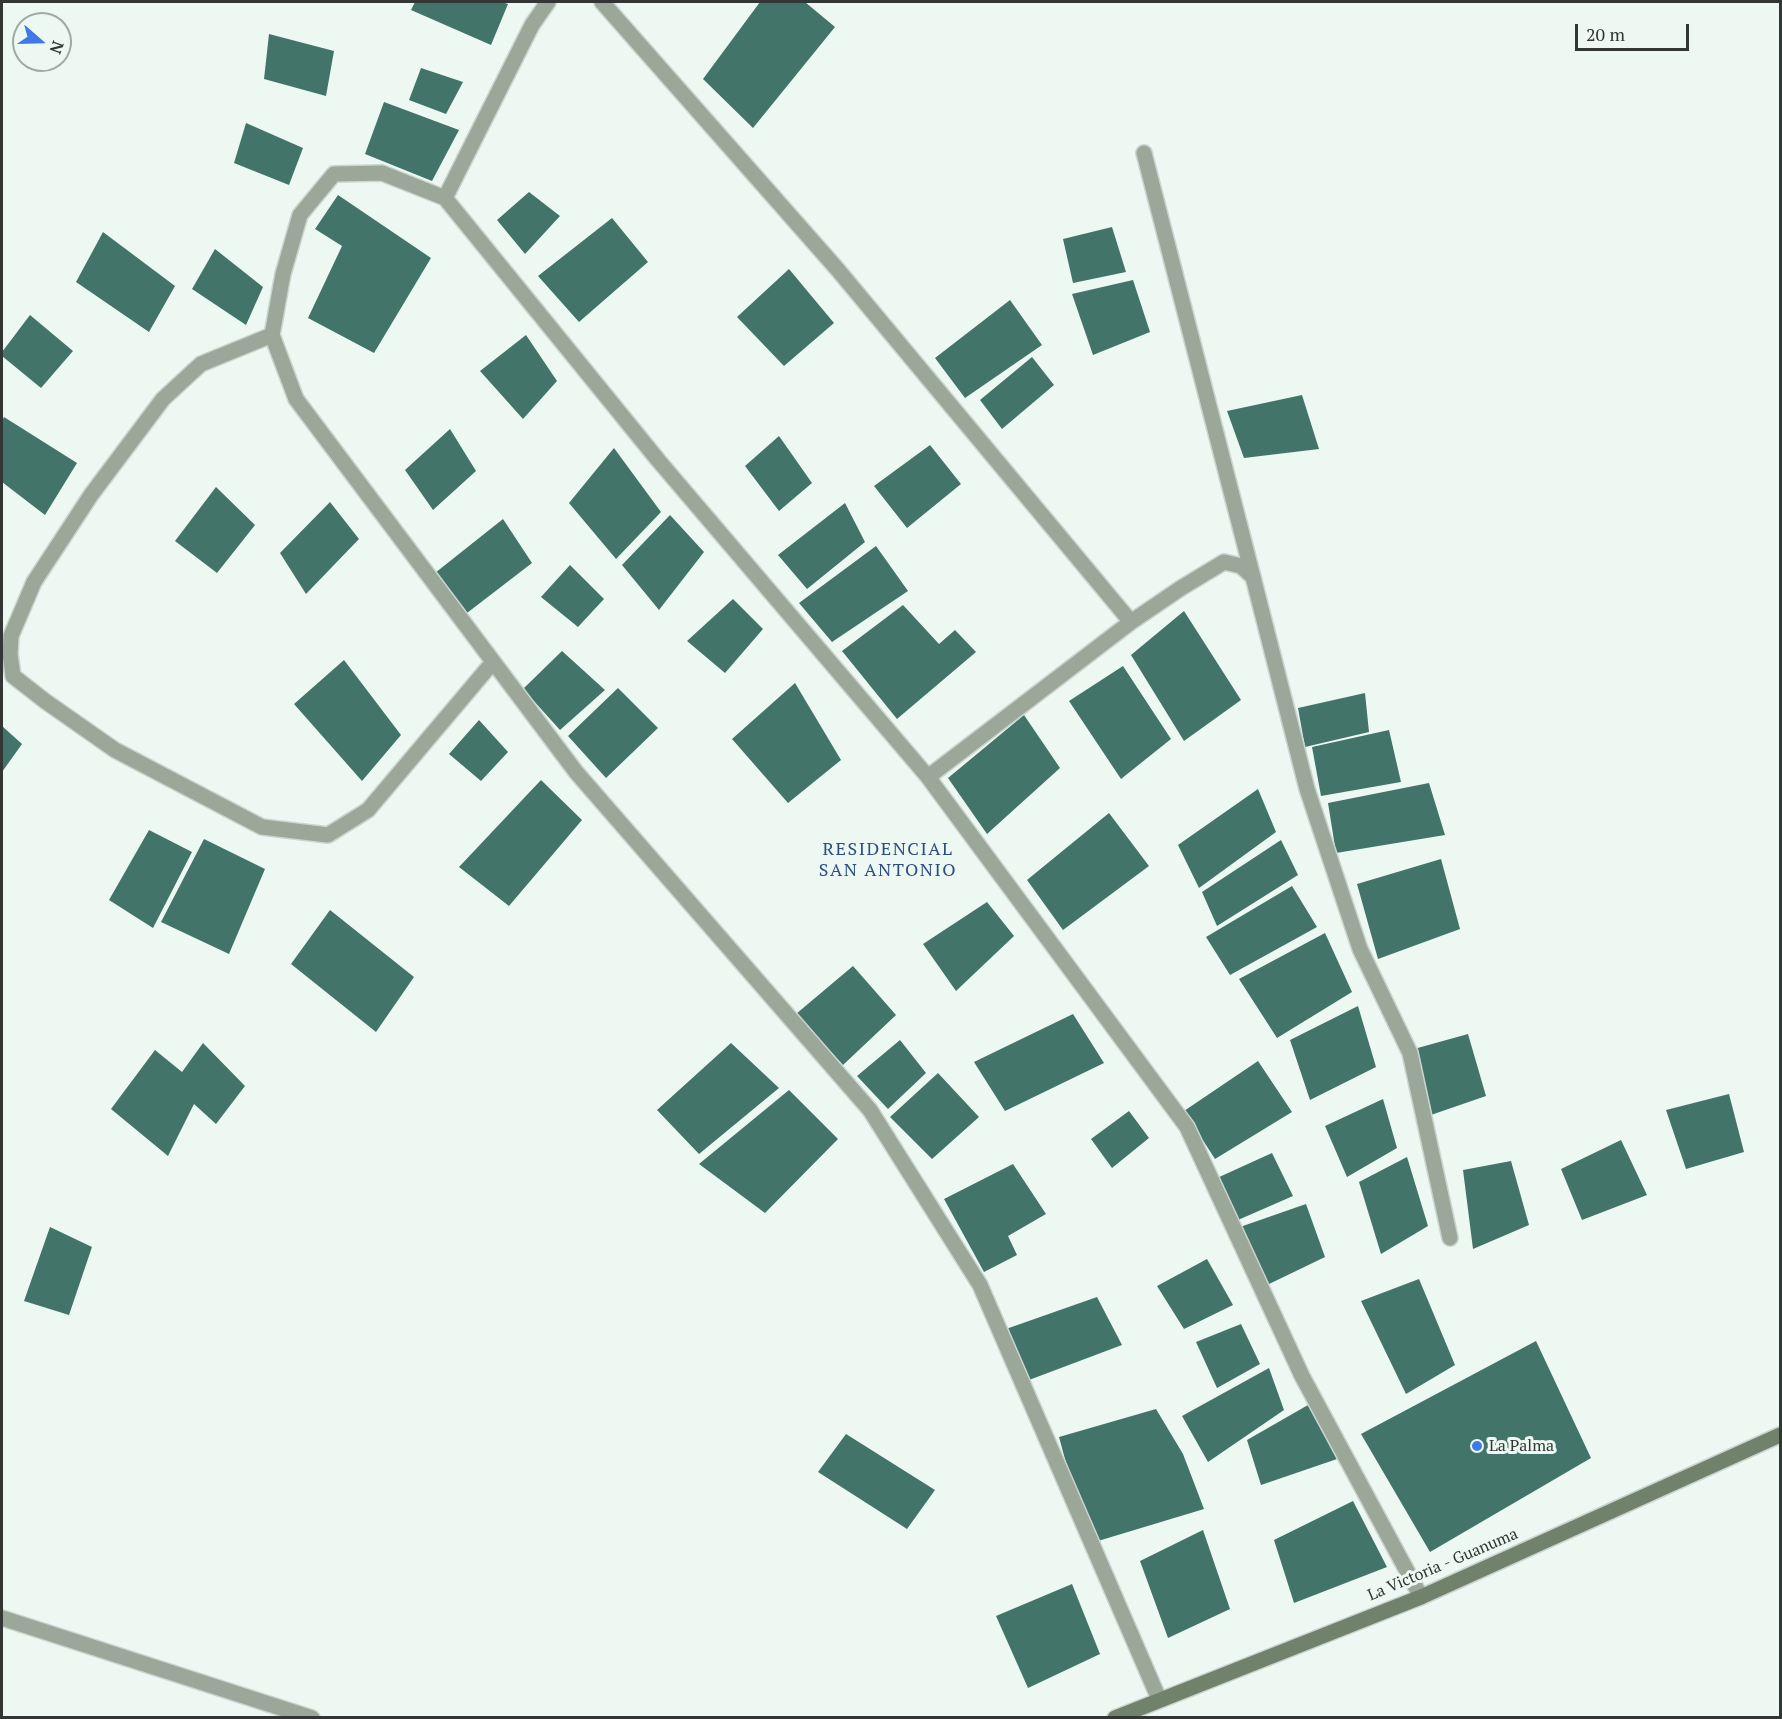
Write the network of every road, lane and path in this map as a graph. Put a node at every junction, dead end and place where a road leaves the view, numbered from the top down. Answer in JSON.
{"nodes":[{"id":1,"x":549,"y":2,"type":"edge"},
{"id":2,"x":602,"y":2,"type":"edge"},
{"id":3,"x":1144,"y":153,"type":"dead end"},
{"id":4,"x":445,"y":198,"type":"junction"},
{"id":5,"x":272,"y":335,"type":"junction"},
{"id":6,"x":1253,"y":577,"type":"junction"},
{"id":7,"x":1131,"y":621,"type":"junction"},
{"id":8,"x":493,"y":662,"type":"junction"},
{"id":9,"x":928,"y":777,"type":"junction"},
{"id":10,"x":1450,"y":1238,"type":"dead end"},
{"id":11,"x":1780,"y":1434,"type":"edge"},
{"id":12,"x":1421,"y":1597,"type":"junction"},
{"id":13,"x":2,"y":1618,"type":"edge"},
{"id":14,"x":1159,"y":1700,"type":"junction"},
{"id":15,"x":312,"y":1718,"type":"edge"},
{"id":16,"x":1115,"y":1718,"type":"edge"}],
"edges":[{"from":1,"to":4,"type":"street"},
{"from":2,"to":7,"type":"street"},
{"from":3,"to":6,"type":"street"},
{"from":4,"to":5,"type":"street"},
{"from":4,"to":9,"type":"street"},
{"from":5,"to":8,"type":"street"},
{"from":5,"to":8,"type":"street"},
{"from":6,"to":7,"type":"street"},
{"from":6,"to":10,"type":"street"},
{"from":7,"to":9,"type":"street"},
{"from":8,"to":14,"type":"street"},
{"from":9,"to":12,"type":"street"},
{"from":11,"to":12,"type":"main road","name":"La Victoria - Guanuma"},
{"from":12,"to":14,"type":"main road","name":"La Victoria - Guanuma"},
{"from":13,"to":15,"type":"street"},
{"from":14,"to":16,"type":"main road","name":"La Victoria - Guanuma"}]}
